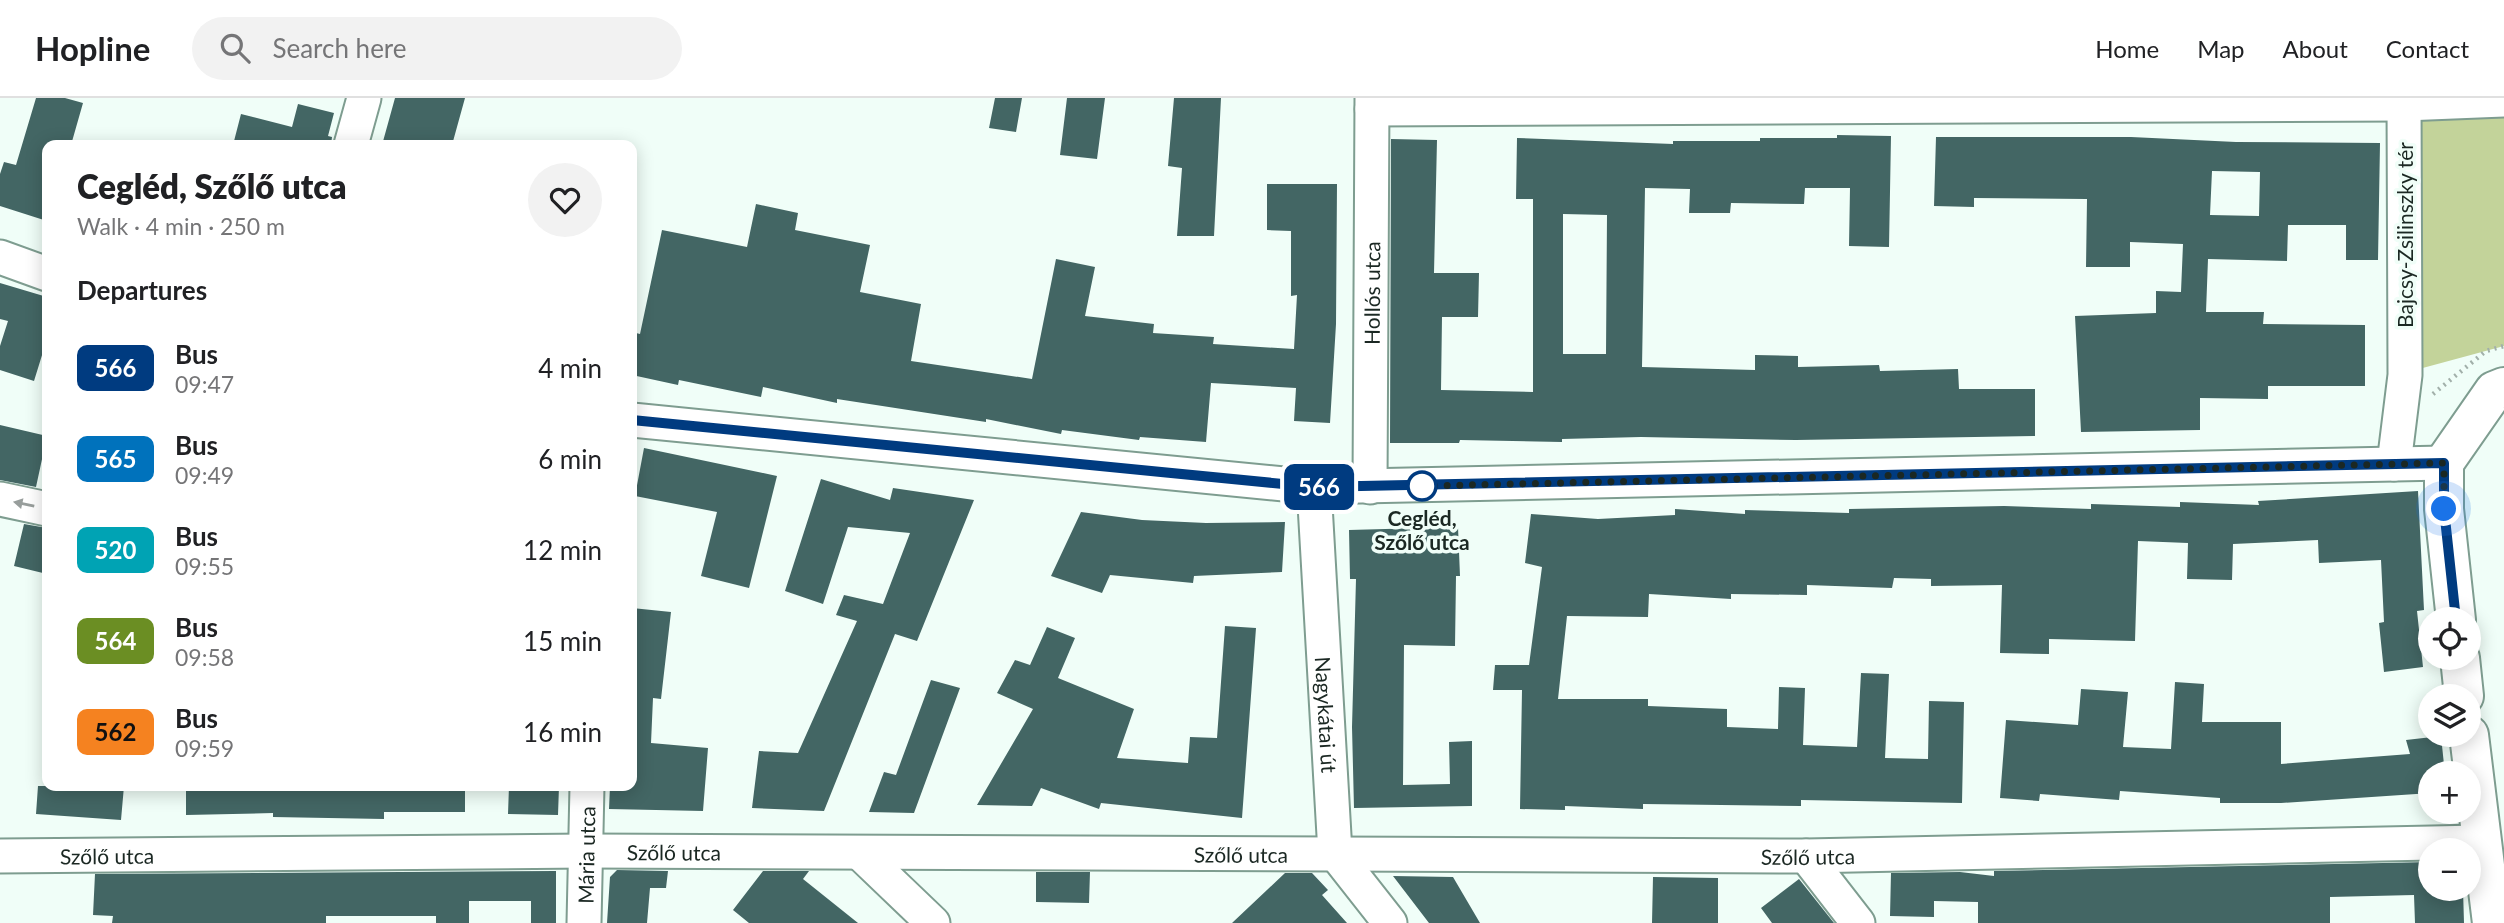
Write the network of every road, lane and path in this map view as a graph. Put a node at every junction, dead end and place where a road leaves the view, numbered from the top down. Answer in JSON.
{"nodes":[{"id":1,"x":364,"y":98,"type":"edge"},
{"id":2,"x":2504,"y":100,"type":"edge"},
{"id":3,"x":2404,"y":101,"type":"edge"},
{"id":4,"x":1372,"y":104,"type":"edge"},
{"id":5,"x":352,"y":140,"type":"edge"},
{"id":6,"x":0,"y":257,"type":"edge"},
{"id":7,"x":42,"y":272,"type":"edge"},
{"id":8,"x":2504,"y":346,"type":"edge"},
{"id":9,"x":2504,"y":387,"type":"edge"},
{"id":10,"x":2438,"y":389,"type":"dead end"},
{"id":11,"x":637,"y":420,"type":"edge"},
{"id":12,"x":2444,"y":463,"type":"junction"},
{"id":13,"x":2394,"y":464,"type":"junction"},
{"id":14,"x":1314,"y":487,"type":"junction"},
{"id":15,"x":1370,"y":487,"type":"junction"},
{"id":16,"x":0,"y":499,"type":"edge"},
{"id":17,"x":42,"y":508,"type":"edge"},
{"id":18,"x":2455,"y":607,"type":"edge"},
{"id":19,"x":2470,"y":747,"type":"edge"},
{"id":20,"x":587,"y":791,"type":"edge"},
{"id":21,"x":2480,"y":838,"type":"edge"},
{"id":22,"x":2418,"y":843,"type":"edge"},
{"id":23,"x":2481,"y":849,"type":"edge"},
{"id":24,"x":586,"y":851,"type":"junction"},
{"id":25,"x":1335,"y":853,"type":"junction"},
{"id":26,"x":862,"y":855,"type":"junction"},
{"id":27,"x":0,"y":856,"type":"edge"},
{"id":28,"x":1806,"y":856,"type":"junction"},
{"id":29,"x":584,"y":923,"type":"edge"},
{"id":30,"x":933,"y":923,"type":"edge"},
{"id":31,"x":1390,"y":923,"type":"edge"},
{"id":32,"x":1858,"y":923,"type":"edge"},
{"id":33,"x":2492,"y":923,"type":"edge"}],
"edges":[{"from":1,"to":5,"type":"street"},
{"from":2,"to":3,"type":"street"},
{"from":3,"to":4,"type":"street"},
{"from":3,"to":13,"type":"street","name":"Bajcsy-Zsilinszky tér"},
{"from":4,"to":15,"type":"street","name":"Hollós utca"},
{"from":6,"to":7,"type":"street"},
{"from":8,"to":10,"type":"path"},
{"from":9,"to":12,"type":"main road"},
{"from":11,"to":14,"type":"street"},
{"from":12,"to":13,"type":"street"},
{"from":12,"to":18,"type":"main road"},
{"from":13,"to":15,"type":"street"},
{"from":14,"to":15,"type":"street"},
{"from":14,"to":25,"type":"street","name":"Nagykátai út"},
{"from":17,"to":16,"type":"street","one_way":true},
{"from":19,"to":21,"type":"main road"},
{"from":20,"to":24,"type":"street","name":"Mária utca"},
{"from":22,"to":28,"type":"street","name":"Szőlő utca"},
{"from":23,"to":33,"type":"main road"},
{"from":24,"to":26,"type":"street","name":"Szőlő utca"},
{"from":24,"to":27,"type":"street","name":"Szőlő utca"},
{"from":24,"to":29,"type":"street","name":"Mária utca"},
{"from":25,"to":26,"type":"street","name":"Szőlő utca"},
{"from":25,"to":28,"type":"street","name":"Szőlő utca"},
{"from":25,"to":31,"type":"street"},
{"from":26,"to":30,"type":"street"},
{"from":28,"to":32,"type":"street"}]}
